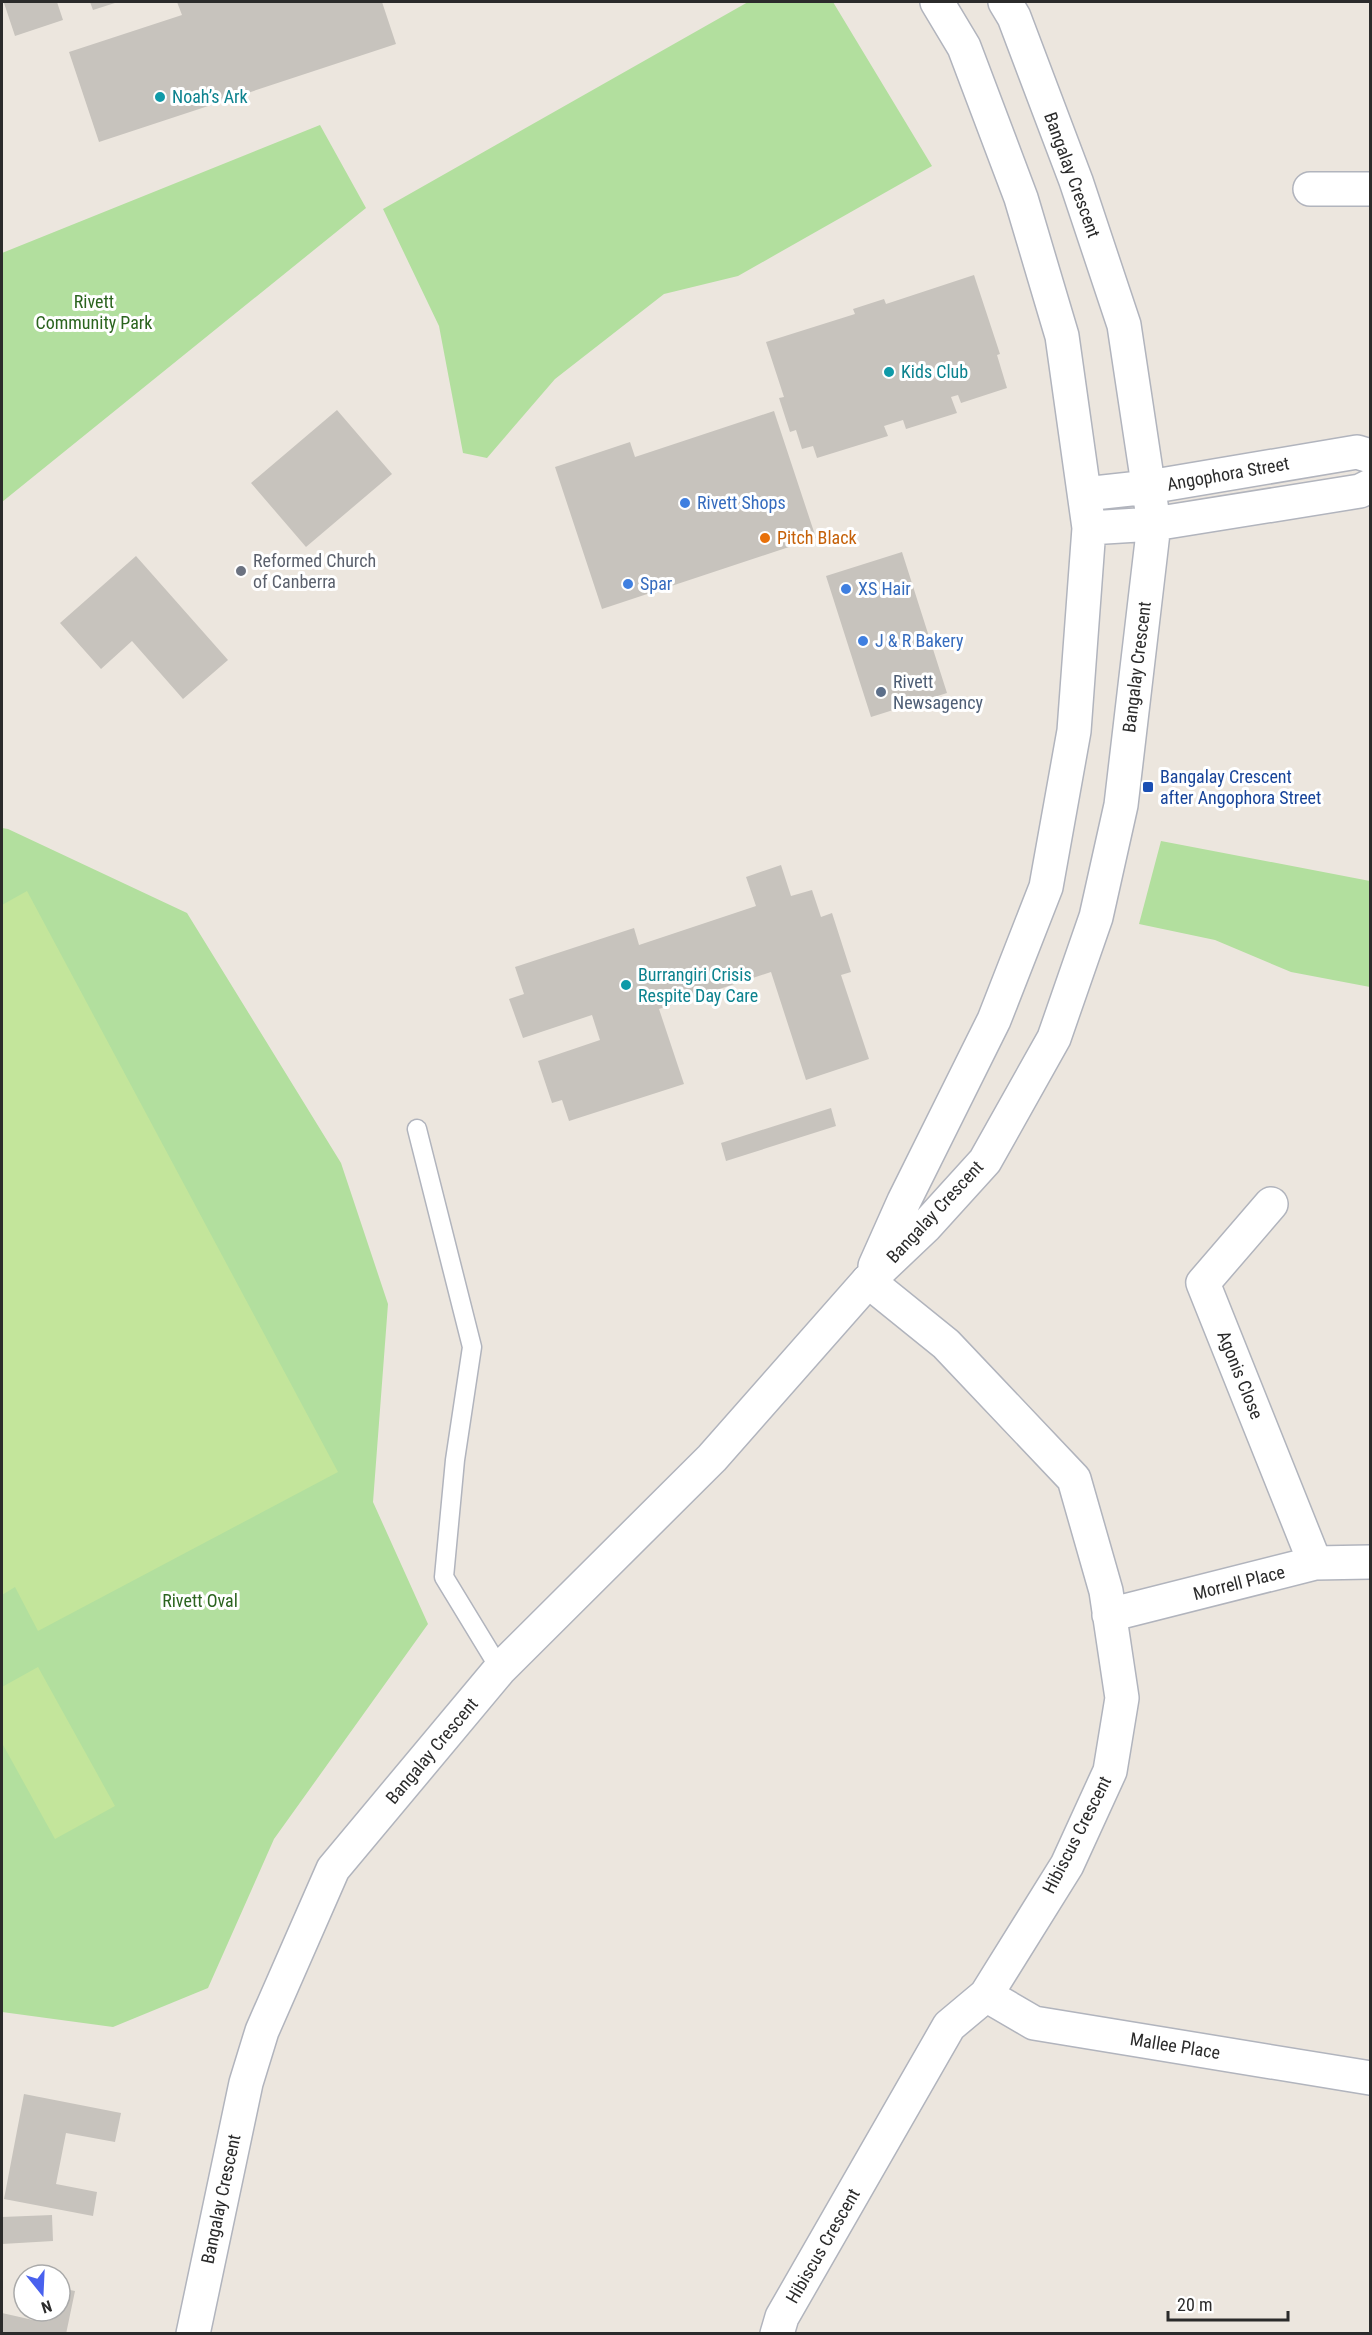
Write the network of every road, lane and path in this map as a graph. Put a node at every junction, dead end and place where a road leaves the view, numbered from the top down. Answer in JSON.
{"nodes":[{"id":1,"x":937,"y":2,"type":"edge"},
{"id":2,"x":1005,"y":2,"type":"edge"},
{"id":3,"x":1310,"y":189,"type":"dead end"},
{"id":4,"x":1371,"y":189,"type":"edge"},
{"id":5,"x":1371,"y":456,"type":"edge"},
{"id":6,"x":1371,"y":486,"type":"edge"},
{"id":7,"x":1149,"y":488,"type":"junction"},
{"id":8,"x":1085,"y":494,"type":"junction"},
{"id":9,"x":1154,"y":524,"type":"junction"},
{"id":10,"x":1089,"y":528,"type":"junction"},
{"id":11,"x":417,"y":1129,"type":"dead end"},
{"id":12,"x":1271,"y":1204,"type":"dead end"},
{"id":13,"x":868,"y":1281,"type":"junction"},
{"id":14,"x":1371,"y":1562,"type":"edge"},
{"id":15,"x":1315,"y":1563,"type":"junction"},
{"id":16,"x":1109,"y":1615,"type":"junction"},
{"id":17,"x":501,"y":1669,"type":"junction"},
{"id":18,"x":986,"y":1995,"type":"junction"},
{"id":19,"x":1371,"y":2078,"type":"edge"},
{"id":20,"x":193,"y":2334,"type":"edge"},
{"id":21,"x":777,"y":2334,"type":"edge"}],
"edges":[{"from":1,"to":8,"type":"street","name":"Bangalay Crescent"},
{"from":2,"to":7,"type":"street","name":"Bangalay Crescent"},
{"from":3,"to":4,"type":"street"},
{"from":5,"to":7,"type":"street","name":"Angophora Street"},
{"from":6,"to":9,"type":"street","name":"Angophora Street"},
{"from":7,"to":8,"type":"street","name":"Angophora Street"},
{"from":7,"to":9,"type":"street","name":"Bangalay Crescent"},
{"from":8,"to":10,"type":"street","name":"Bangalay Crescent"},
{"from":9,"to":10,"type":"street","name":"Angophora Street"},
{"from":9,"to":13,"type":"street","name":"Bangalay Crescent"},
{"from":10,"to":13,"type":"street","name":"Bangalay Crescent"},
{"from":11,"to":17,"type":"lane"},
{"from":12,"to":15,"type":"street","name":"Agonis Close"},
{"from":13,"to":16,"type":"street","name":"Hibiscus Crescent"},
{"from":13,"to":17,"type":"street","name":"Bangalay Crescent"},
{"from":14,"to":15,"type":"street","name":"Morrell Place"},
{"from":15,"to":16,"type":"street","name":"Morrell Place"},
{"from":16,"to":18,"type":"street","name":"Hibiscus Crescent"},
{"from":17,"to":20,"type":"street","name":"Bangalay Crescent"},
{"from":18,"to":19,"type":"street","name":"Mallee Place"},
{"from":18,"to":21,"type":"street","name":"Hibiscus Crescent"}]}
